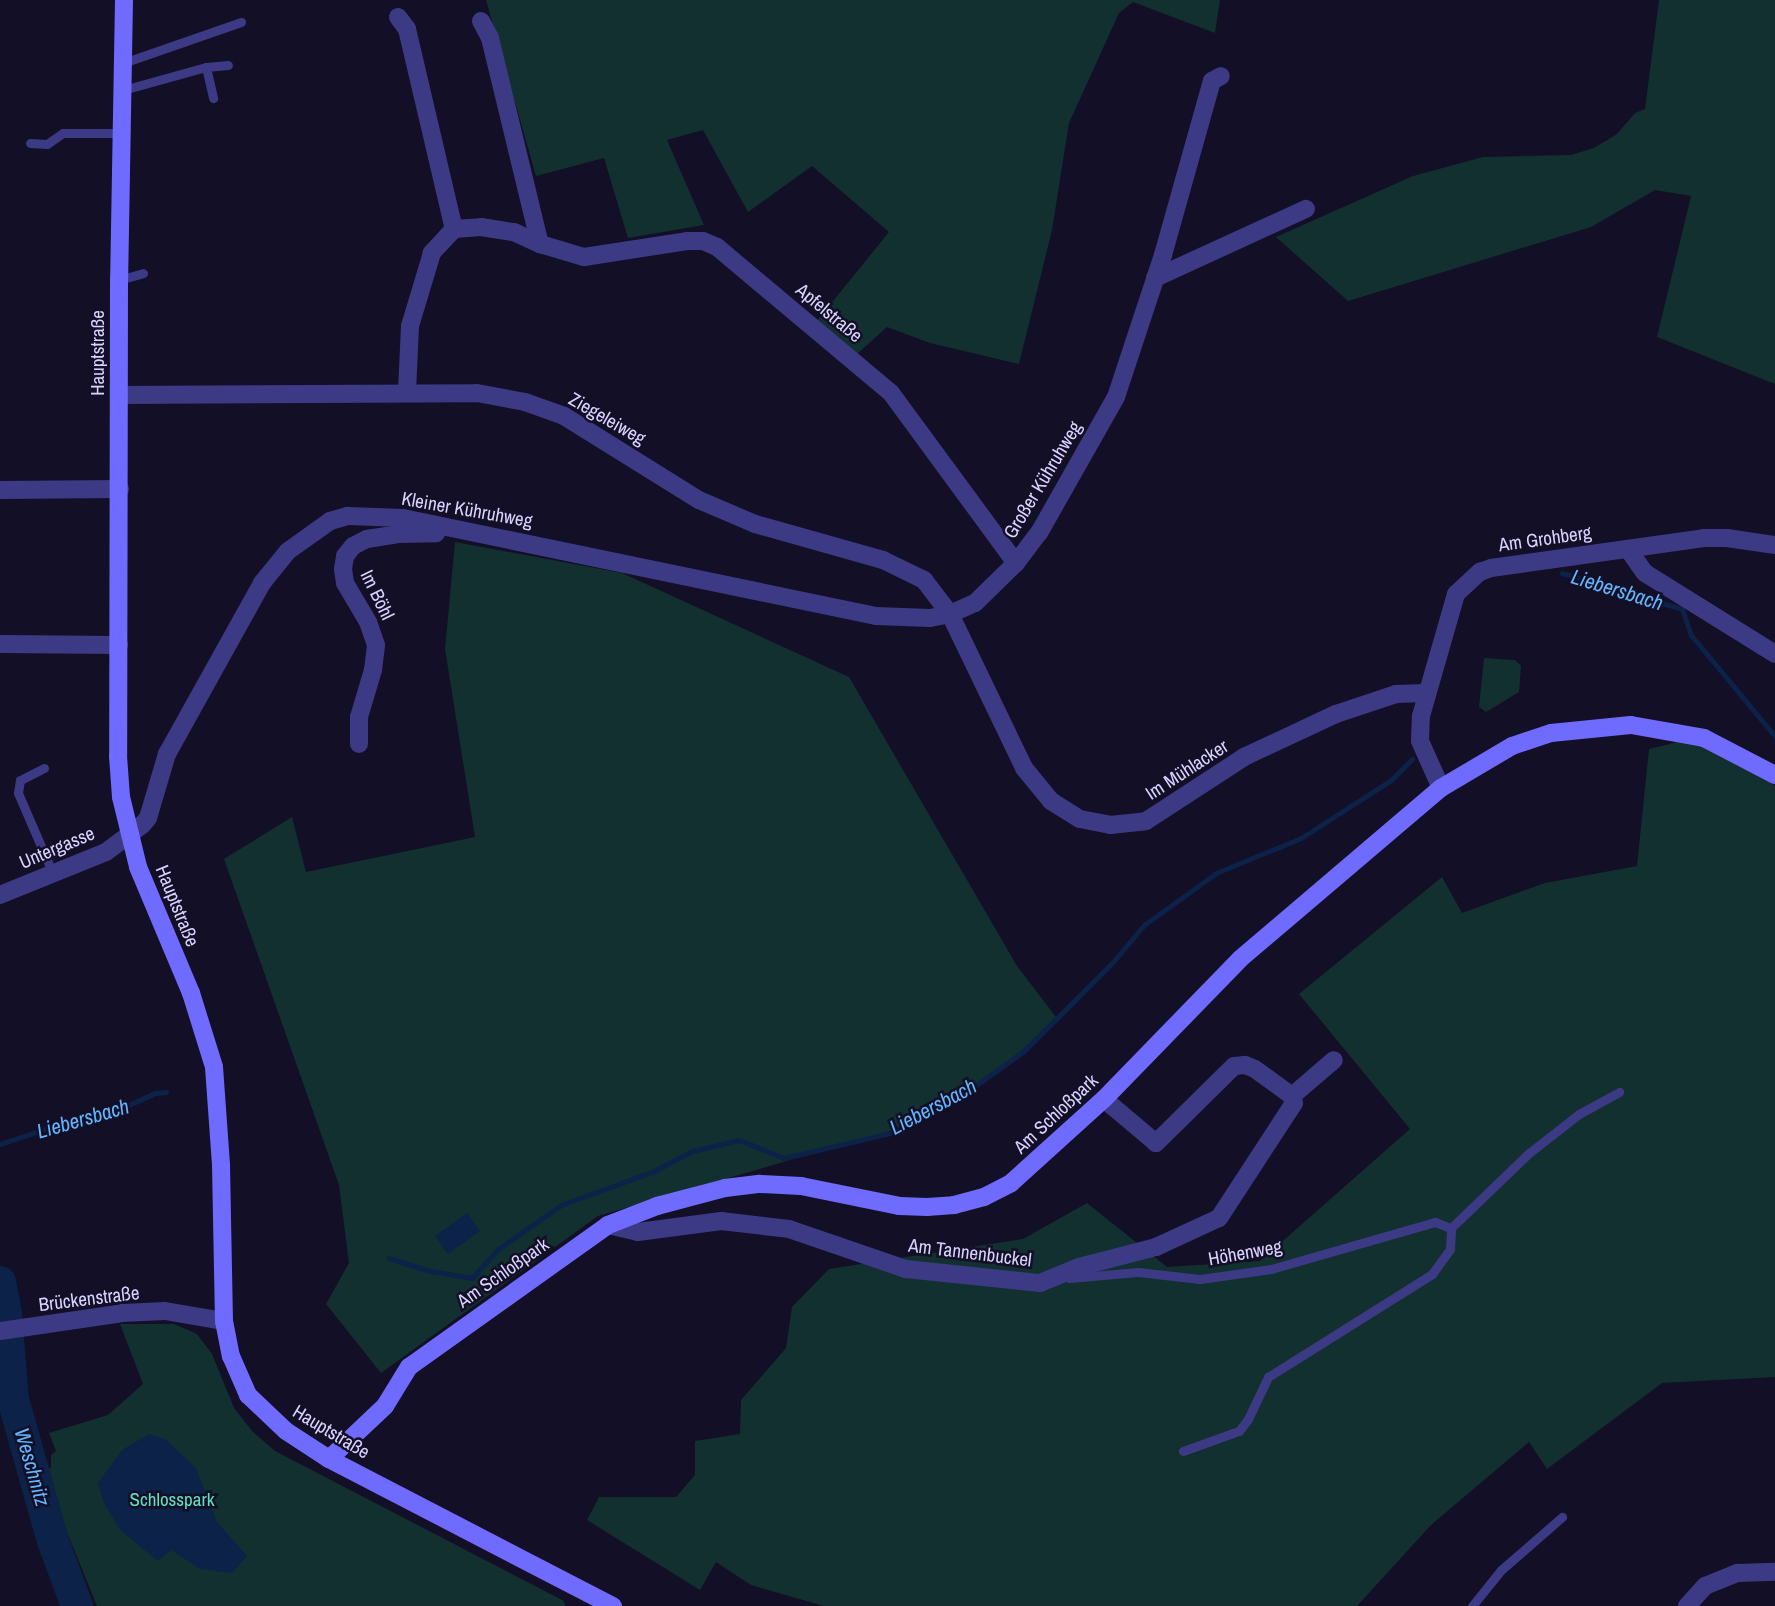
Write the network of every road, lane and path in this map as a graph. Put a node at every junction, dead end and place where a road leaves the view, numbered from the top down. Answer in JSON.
{"nodes":[{"id":1,"x":124,"y":0,"type":"edge"},
{"id":2,"x":398,"y":17,"type":"dead end"},
{"id":3,"x":241,"y":22,"type":"dead end"},
{"id":4,"x":481,"y":22,"type":"dead end"},
{"id":5,"x":123,"y":63,"type":"junction"},
{"id":6,"x":228,"y":65,"type":"dead end"},
{"id":7,"x":206,"y":67,"type":"junction"},
{"id":8,"x":1221,"y":76,"type":"dead end"},
{"id":9,"x":122,"y":90,"type":"junction"},
{"id":10,"x":213,"y":98,"type":"dead end"},
{"id":11,"x":122,"y":133,"type":"junction"},
{"id":12,"x":30,"y":143,"type":"dead end"},
{"id":13,"x":1306,"y":209,"type":"dead end"},
{"id":14,"x":454,"y":229,"type":"junction"},
{"id":15,"x":540,"y":244,"type":"junction"},
{"id":16,"x":143,"y":273,"type":"dead end"},
{"id":17,"x":1154,"y":278,"type":"junction"},
{"id":18,"x":119,"y":280,"type":"junction"},
{"id":19,"x":407,"y":392,"type":"junction"},
{"id":20,"x":119,"y":395,"type":"junction"},
{"id":21,"x":120,"y":489,"type":"junction"},
{"id":22,"x":0,"y":490,"type":"edge"},
{"id":23,"x":475,"y":534,"type":"junction"},
{"id":24,"x":1775,"y":545,"type":"edge"},
{"id":25,"x":1628,"y":549,"type":"junction"},
{"id":26,"x":1016,"y":563,"type":"junction"},
{"id":27,"x":845,"y":612,"type":"joint"},
{"id":28,"x":950,"y":614,"type":"junction"},
{"id":29,"x":0,"y":644,"type":"edge"},
{"id":30,"x":119,"y":645,"type":"junction"},
{"id":31,"x":1775,"y":654,"type":"edge"},
{"id":32,"x":1426,"y":693,"type":"junction"},
{"id":33,"x":359,"y":744,"type":"dead end"},
{"id":34,"x":44,"y":768,"type":"dead end"},
{"id":35,"x":1775,"y":775,"type":"edge"},
{"id":36,"x":1441,"y":788,"type":"junction"},
{"id":37,"x":128,"y":835,"type":"junction"},
{"id":38,"x":53,"y":874,"type":"junction"},
{"id":39,"x":0,"y":895,"type":"edge"},
{"id":40,"x":1334,"y":1060,"type":"dead end"},
{"id":41,"x":1619,"y":1092,"type":"dead end"},
{"id":42,"x":1292,"y":1096,"type":"junction"},
{"id":43,"x":1104,"y":1099,"type":"junction"},
{"id":44,"x":608,"y":1225,"type":"junction"},
{"id":45,"x":1451,"y":1228,"type":"junction"},
{"id":46,"x":1040,"y":1283,"type":"junction"},
{"id":47,"x":224,"y":1321,"type":"junction"},
{"id":48,"x":0,"y":1331,"type":"edge"},
{"id":49,"x":1183,"y":1451,"type":"dead end"},
{"id":50,"x":329,"y":1459,"type":"junction"},
{"id":51,"x":1562,"y":1517,"type":"dead end"},
{"id":52,"x":1775,"y":1572,"type":"edge"},
{"id":53,"x":588,"y":1600,"type":"edge"},
{"id":54,"x":613,"y":1606,"type":"edge"},
{"id":55,"x":1472,"y":1606,"type":"edge"},
{"id":56,"x":1687,"y":1606,"type":"edge"}],
"edges":[{"from":1,"to":5,"type":"main road","name":"Hauptstraße"},
{"from":2,"to":14,"type":"street"},
{"from":3,"to":5,"type":"lane"},
{"from":4,"to":15,"type":"street"},
{"from":5,"to":9,"type":"main road","name":"Hauptstraße"},
{"from":6,"to":7,"type":"lane"},
{"from":7,"to":9,"type":"lane"},
{"from":7,"to":10,"type":"lane"},
{"from":8,"to":17,"type":"street","name":"Großer Kühruhweg"},
{"from":9,"to":11,"type":"main road","name":"Hauptstraße"},
{"from":11,"to":12,"type":"lane"},
{"from":11,"to":18,"type":"main road","name":"Hauptstraße"},
{"from":13,"to":17,"type":"street"},
{"from":14,"to":15,"type":"street","name":"Apfelstraße"},
{"from":14,"to":19,"type":"street"},
{"from":15,"to":26,"type":"street","name":"Apfelstraße"},
{"from":16,"to":18,"type":"lane"},
{"from":17,"to":26,"type":"street","name":"Großer Kühruhweg"},
{"from":18,"to":20,"type":"main road","name":"Hauptstraße"},
{"from":19,"to":20,"type":"street","name":"Ziegeleiweg"},
{"from":19,"to":28,"type":"street","name":"Ziegeleiweg"},
{"from":20,"to":21,"type":"main road","name":"Hauptstraße"},
{"from":21,"to":22,"type":"street"},
{"from":21,"to":30,"type":"main road","name":"Hauptstraße"},
{"from":23,"to":27,"type":"street","name":"Kleiner Kühruhweg"},
{"from":23,"to":33,"type":"street","name":"Im Böhl"},
{"from":23,"to":37,"type":"street","name":"Kleiner Kühruhweg"},
{"from":24,"to":25,"type":"street","name":"Am Grohberg"},
{"from":25,"to":31,"type":"street"},
{"from":25,"to":32,"type":"street","name":"Am Grohberg"},
{"from":26,"to":28,"type":"street","name":"Großer Kühruhweg"},
{"from":27,"to":28,"type":"street","name":"Großer Kühruhweg"},
{"from":28,"to":32,"type":"street","name":"Im Mühlacker"},
{"from":29,"to":30,"type":"street"},
{"from":30,"to":37,"type":"main road","name":"Hauptstraße"},
{"from":32,"to":36,"type":"street","name":"Am Grohberg"},
{"from":34,"to":38,"type":"lane"},
{"from":35,"to":36,"type":"main road","name":"Am Schloßpark"},
{"from":36,"to":43,"type":"main road","name":"Am Schloßpark"},
{"from":37,"to":38,"type":"street","name":"Untergasse"},
{"from":37,"to":47,"type":"main road","name":"Hauptstraße"},
{"from":38,"to":39,"type":"street","name":"Untergasse"},
{"from":40,"to":42,"type":"street","name":"Am Tannenbuckel"},
{"from":41,"to":45,"type":"lane"},
{"from":42,"to":43,"type":"street"},
{"from":42,"to":46,"type":"street","name":"Am Tannenbuckel"},
{"from":43,"to":44,"type":"main road","name":"Am Schloßpark"},
{"from":44,"to":46,"type":"street","name":"Am Tannenbuckel"},
{"from":44,"to":50,"type":"main road","name":"Am Schloßpark"},
{"from":45,"to":46,"type":"lane","name":"Höhenweg"},
{"from":45,"to":49,"type":"lane"},
{"from":47,"to":48,"type":"street","name":"Brückenstraße"},
{"from":47,"to":50,"type":"main road","name":"Hauptstraße"},
{"from":50,"to":53,"type":"main road","name":"Hauptstraße"},
{"from":51,"to":55,"type":"lane"},
{"from":52,"to":56,"type":"street"},
{"from":53,"to":54,"type":"main road","name":"Hauptstraße"}]}
